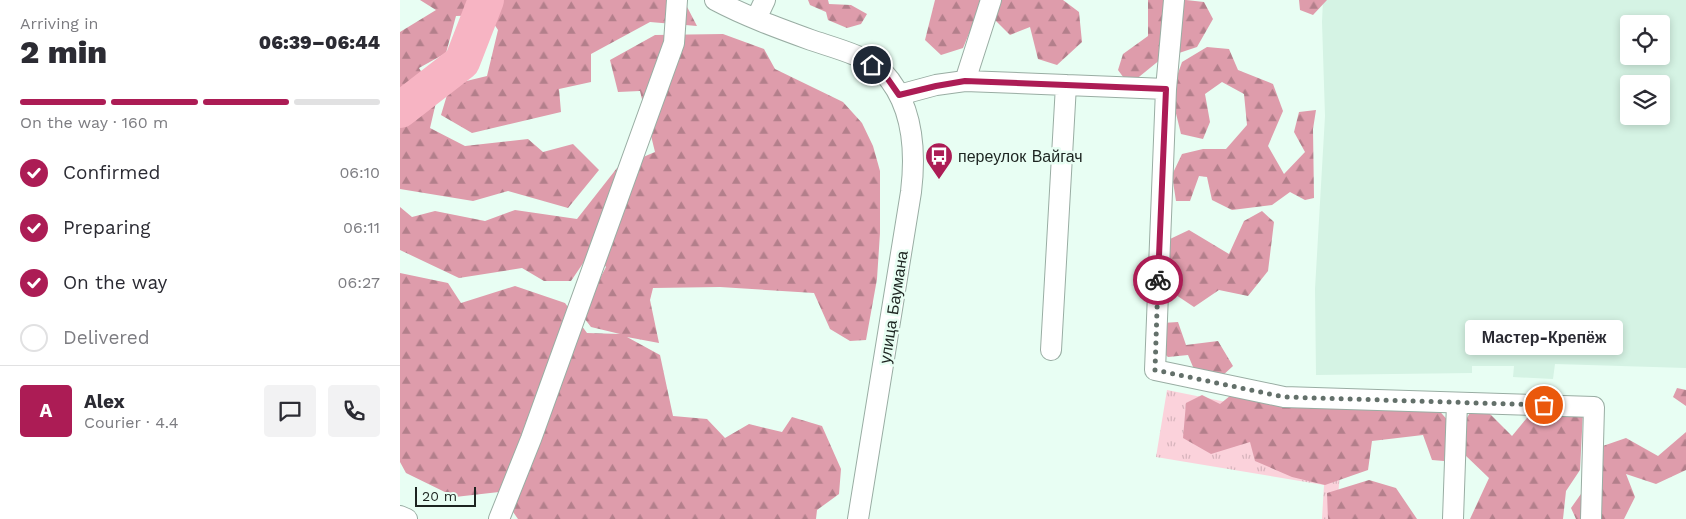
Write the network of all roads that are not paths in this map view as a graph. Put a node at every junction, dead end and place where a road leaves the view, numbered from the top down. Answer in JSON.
{"nodes":[{"id":1,"x":677,"y":0,"type":"edge"},
{"id":2,"x":715,"y":0,"type":"edge"},
{"id":3,"x":765,"y":0,"type":"edge"},
{"id":4,"x":991,"y":0,"type":"edge"},
{"id":5,"x":1174,"y":0,"type":"edge"},
{"id":6,"x":756,"y":19,"type":"junction"},
{"id":7,"x":965,"y":81,"type":"junction"},
{"id":8,"x":1066,"y":86,"type":"junction"},
{"id":9,"x":1166,"y":89,"type":"junction"},
{"id":10,"x":899,"y":95,"type":"junction"},
{"id":11,"x":1051,"y":350,"type":"dead end"},
{"id":12,"x":1457,"y":403,"type":"junction"},
{"id":13,"x":400,"y":516,"type":"edge"},
{"id":14,"x":407,"y":519,"type":"edge"},
{"id":15,"x":499,"y":519,"type":"edge"},
{"id":16,"x":858,"y":519,"type":"edge"},
{"id":17,"x":1453,"y":519,"type":"edge"},
{"id":18,"x":1591,"y":519,"type":"edge"}],
"edges":[{"from":1,"to":15,"type":"street"},
{"from":2,"to":6,"type":"street"},
{"from":3,"to":6,"type":"street"},
{"from":4,"to":7,"type":"street"},
{"from":5,"to":9,"type":"street"},
{"from":6,"to":10,"type":"street"},
{"from":7,"to":8,"type":"street"},
{"from":7,"to":10,"type":"street"},
{"from":8,"to":9,"type":"street"},
{"from":8,"to":11,"type":"street"},
{"from":9,"to":12,"type":"street"},
{"from":10,"to":16,"type":"street","name":"улица Баумана"},
{"from":12,"to":17,"type":"street"},
{"from":12,"to":18,"type":"street"},
{"from":13,"to":14,"type":"street"}]}
